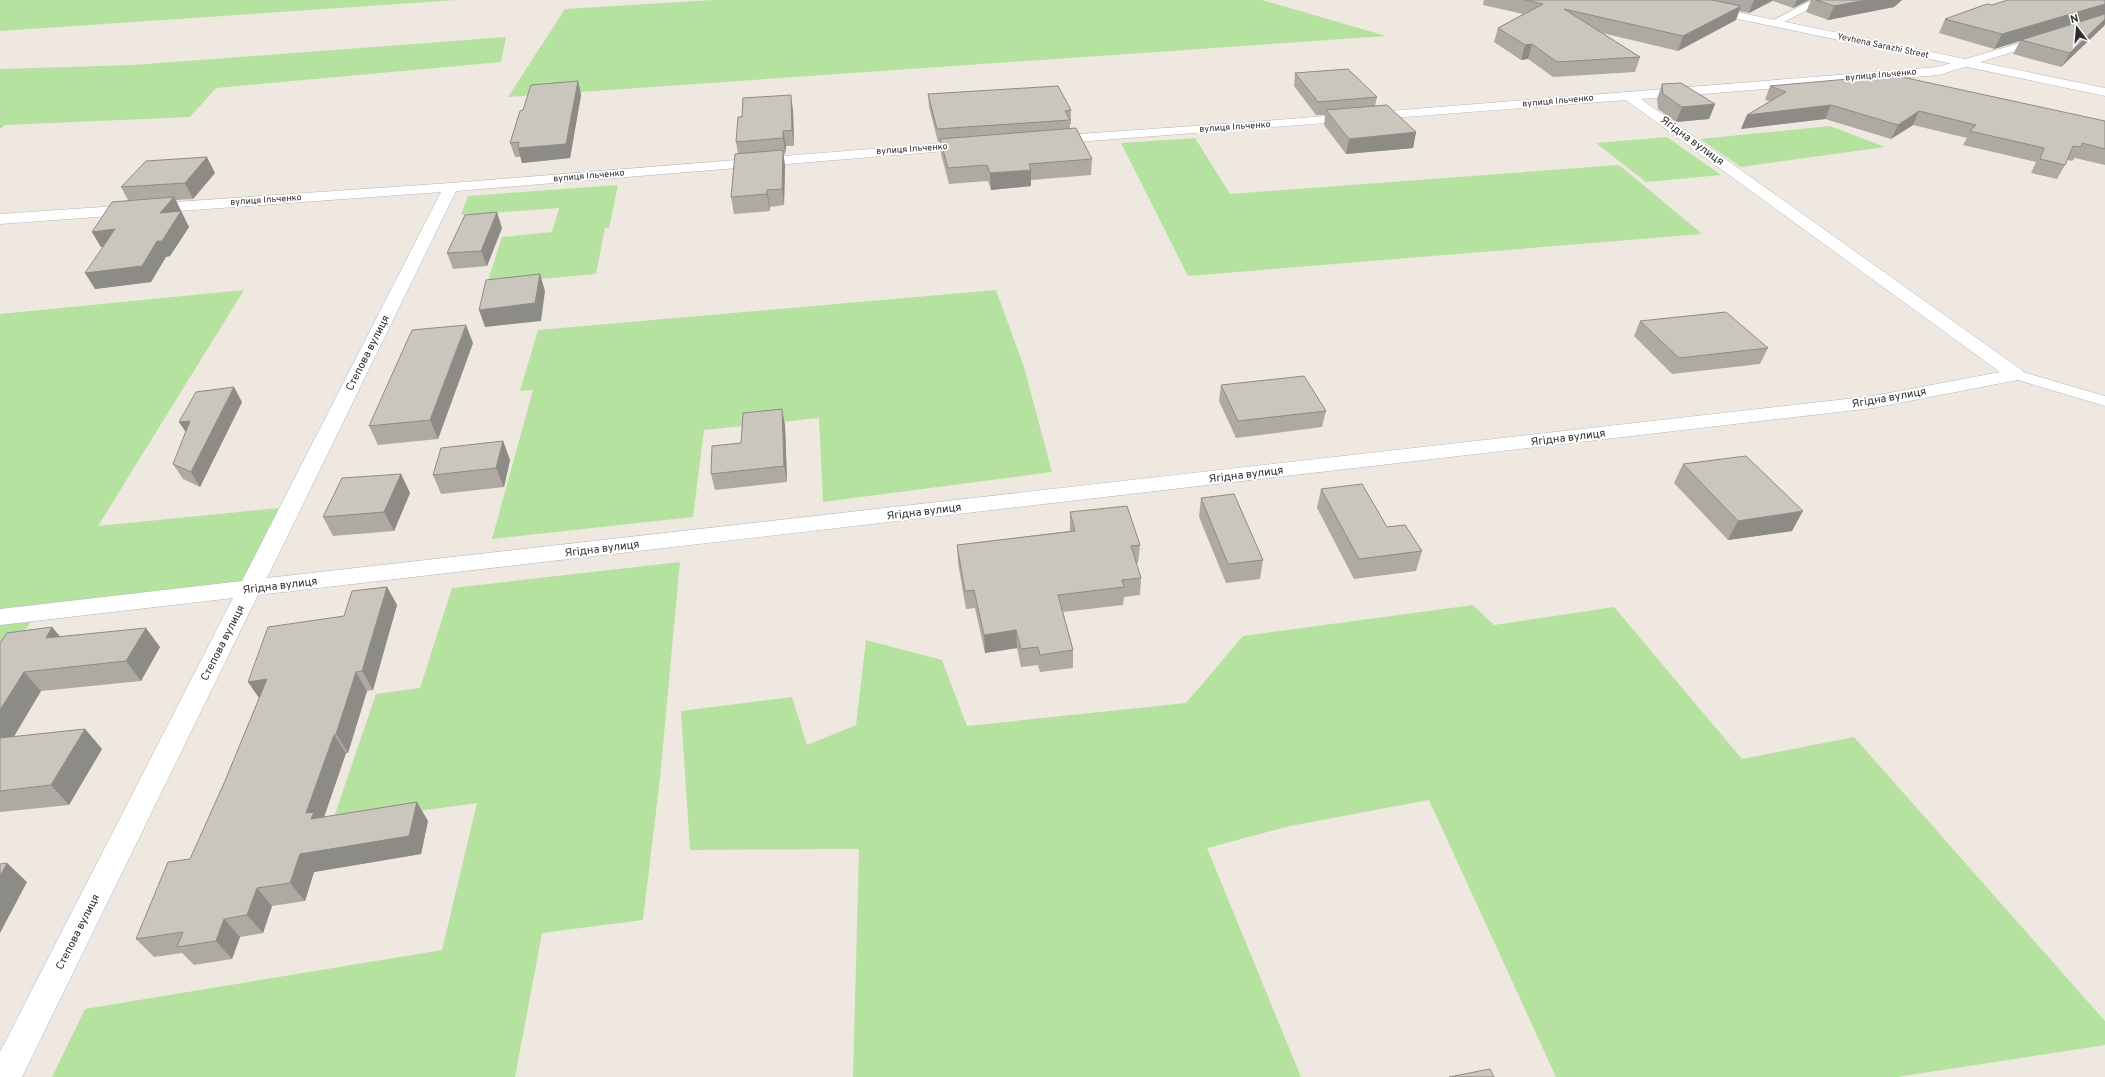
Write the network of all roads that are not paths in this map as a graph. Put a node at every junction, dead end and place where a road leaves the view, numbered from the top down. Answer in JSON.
{"nodes":[{"id":1,"x":1662,"y":0,"type":"edge"},
{"id":2,"x":1821,"y":0,"type":"edge"},
{"id":3,"x":1774,"y":23,"type":"junction"},
{"id":4,"x":2053,"y":36,"type":"edge"},
{"id":5,"x":1966,"y":63,"type":"junction"},
{"id":6,"x":2105,"y":92,"type":"edge"},
{"id":7,"x":1629,"y":96,"type":"junction"},
{"id":8,"x":1037,"y":141,"type":"edge"},
{"id":9,"x":981,"y":145,"type":"edge"},
{"id":10,"x":452,"y":187,"type":"junction"},
{"id":11,"x":0,"y":219,"type":"edge"},
{"id":12,"x":2016,"y":375,"type":"junction"},
{"id":13,"x":2105,"y":401,"type":"edge"},
{"id":14,"x":249,"y":589,"type":"junction"},
{"id":15,"x":0,"y":617,"type":"edge"},
{"id":16,"x":6,"y":1077,"type":"edge"}],
"edges":[{"from":1,"to":3,"type":"street","name":"Yevhena Sarazhi Street"},
{"from":2,"to":3,"type":"street"},
{"from":3,"to":5,"type":"street","name":"Yevhena Sarazhi Street"},
{"from":4,"to":5,"type":"street","name":"вулиця Ільченко"},
{"from":5,"to":6,"type":"street","name":"Yevhena Sarazhi Street"},
{"from":5,"to":7,"type":"street","name":"вулиця Ільченко"},
{"from":7,"to":8,"type":"street","name":"вулиця Ільченко"},
{"from":7,"to":12,"type":"street","name":"Ягідна вулиця"},
{"from":9,"to":10,"type":"street","name":"вулиця Ільченко"},
{"from":10,"to":11,"type":"street","name":"вулиця Ільченко"},
{"from":10,"to":14,"type":"street","name":"Степова вулиця"},
{"from":12,"to":13,"type":"lane"},
{"from":12,"to":14,"type":"street","name":"Ягідна вулиця"},
{"from":14,"to":15,"type":"street","name":"Ягідна вулиця"},
{"from":14,"to":16,"type":"street","name":"Степова вулиця"}]}
